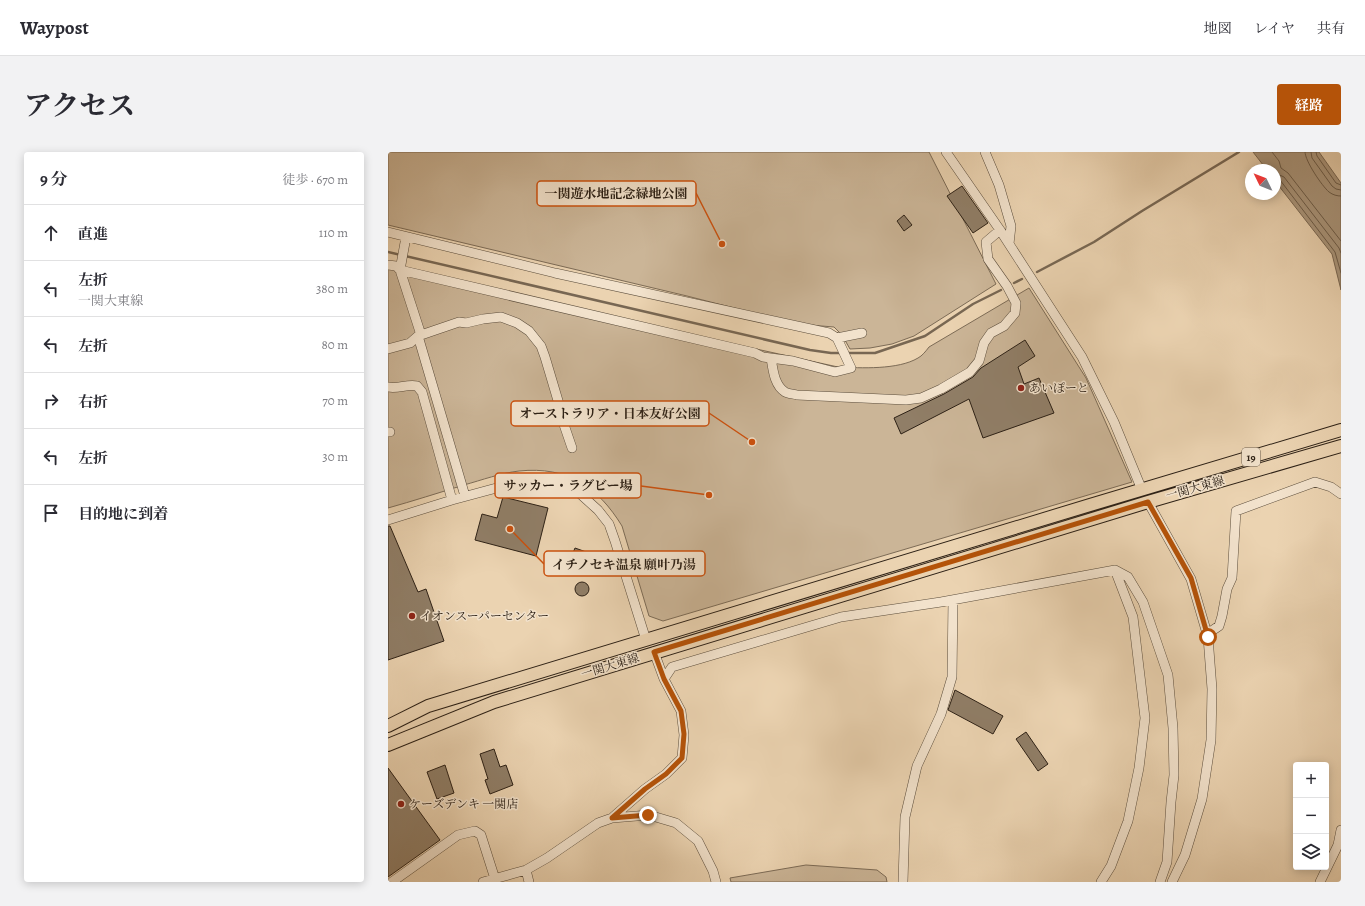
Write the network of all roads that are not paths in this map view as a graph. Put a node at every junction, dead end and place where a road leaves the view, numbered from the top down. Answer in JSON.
{"nodes":[{"id":1,"x":946,"y":152,"type":"edge"},
{"id":2,"x":985,"y":152,"type":"edge"},
{"id":3,"x":1000,"y":230,"type":"junction"},
{"id":4,"x":388,"y":232,"type":"edge"},
{"id":5,"x":406,"y":241,"type":"junction"},
{"id":6,"x":1009,"y":244,"type":"junction"},
{"id":7,"x":388,"y":265,"type":"edge"},
{"id":8,"x":400,"y":266,"type":"junction"},
{"id":9,"x":862,"y":333,"type":"dead end"},
{"id":10,"x":837,"y":338,"type":"junction"},
{"id":11,"x":388,"y":349,"type":"edge"},
{"id":12,"x":771,"y":358,"type":"junction"},
{"id":13,"x":388,"y":387,"type":"edge"},
{"id":14,"x":1341,"y":430,"type":"edge"},
{"id":15,"x":1341,"y":446,"type":"edge"},
{"id":16,"x":572,"y":448,"type":"dead end"},
{"id":17,"x":1142,"y":490,"type":"junction"},
{"id":18,"x":1341,"y":494,"type":"edge"},
{"id":19,"x":465,"y":496,"type":"junction"},
{"id":20,"x":452,"y":500,"type":"junction"},
{"id":21,"x":1148,"y":502,"type":"junction"},
{"id":22,"x":388,"y":520,"type":"edge"},
{"id":23,"x":1115,"y":570,"type":"junction"},
{"id":24,"x":953,"y":600,"type":"junction"},
{"id":25,"x":1207,"y":634,"type":"junction"},
{"id":26,"x":646,"y":640,"type":"junction"},
{"id":27,"x":654,"y":652,"type":"junction"},
{"id":28,"x":664,"y":679,"type":"junction"},
{"id":29,"x":388,"y":726,"type":"edge"},
{"id":30,"x":388,"y":745,"type":"edge"},
{"id":31,"x":612,"y":818,"type":"junction"},
{"id":32,"x":1341,"y":830,"type":"edge"},
{"id":33,"x":526,"y":870,"type":"junction"},
{"id":34,"x":495,"y":879,"type":"junction"},
{"id":35,"x":392,"y":882,"type":"edge"},
{"id":36,"x":483,"y":882,"type":"edge"},
{"id":37,"x":529,"y":882,"type":"edge"},
{"id":38,"x":716,"y":882,"type":"edge"},
{"id":39,"x":902,"y":882,"type":"edge"},
{"id":40,"x":1101,"y":882,"type":"edge"},
{"id":41,"x":1160,"y":882,"type":"edge"},
{"id":42,"x":1172,"y":882,"type":"edge"},
{"id":43,"x":1320,"y":882,"type":"edge"}],
"edges":[{"from":1,"to":3,"type":"street"},
{"from":2,"to":6,"type":"street"},
{"from":3,"to":6,"type":"street"},
{"from":3,"to":12,"type":"street"},
{"from":4,"to":5,"type":"street"},
{"from":5,"to":8,"type":"street"},
{"from":5,"to":10,"type":"street"},
{"from":6,"to":17,"type":"street"},
{"from":7,"to":8,"type":"street"},
{"from":8,"to":12,"type":"street"},
{"from":8,"to":16,"type":"street"},
{"from":9,"to":10,"type":"street"},
{"from":10,"to":12,"type":"street"},
{"from":11,"to":19,"type":"street"},
{"from":13,"to":20,"type":"street"},
{"from":14,"to":17,"type":"main road","name":"一関大東線","number":"19"},
{"from":15,"to":21,"type":"main road","name":"一関大東線","number":"19"},
{"from":17,"to":26,"type":"main road","name":"一関大東線","number":"19"},
{"from":18,"to":25,"type":"street"},
{"from":19,"to":20,"type":"street"},
{"from":19,"to":26,"type":"street"},
{"from":20,"to":22,"type":"street"},
{"from":21,"to":25,"type":"street"},
{"from":21,"to":27,"type":"main road","name":"一関大東線","number":"19"},
{"from":23,"to":24,"type":"street"},
{"from":23,"to":40,"type":"street"},
{"from":23,"to":41,"type":"street"},
{"from":24,"to":28,"type":"street"},
{"from":24,"to":39,"type":"street"},
{"from":25,"to":42,"type":"street"},
{"from":26,"to":29,"type":"main road","name":"一関大東線","number":"19"},
{"from":27,"to":28,"type":"street"},
{"from":27,"to":30,"type":"main road","name":"一関大東線","number":"19"},
{"from":28,"to":31,"type":"street"},
{"from":31,"to":33,"type":"street"},
{"from":31,"to":38,"type":"street"},
{"from":32,"to":43,"type":"street"},
{"from":33,"to":34,"type":"street"},
{"from":33,"to":37,"type":"street"},
{"from":34,"to":35,"type":"street"},
{"from":34,"to":36,"type":"street"}]}
